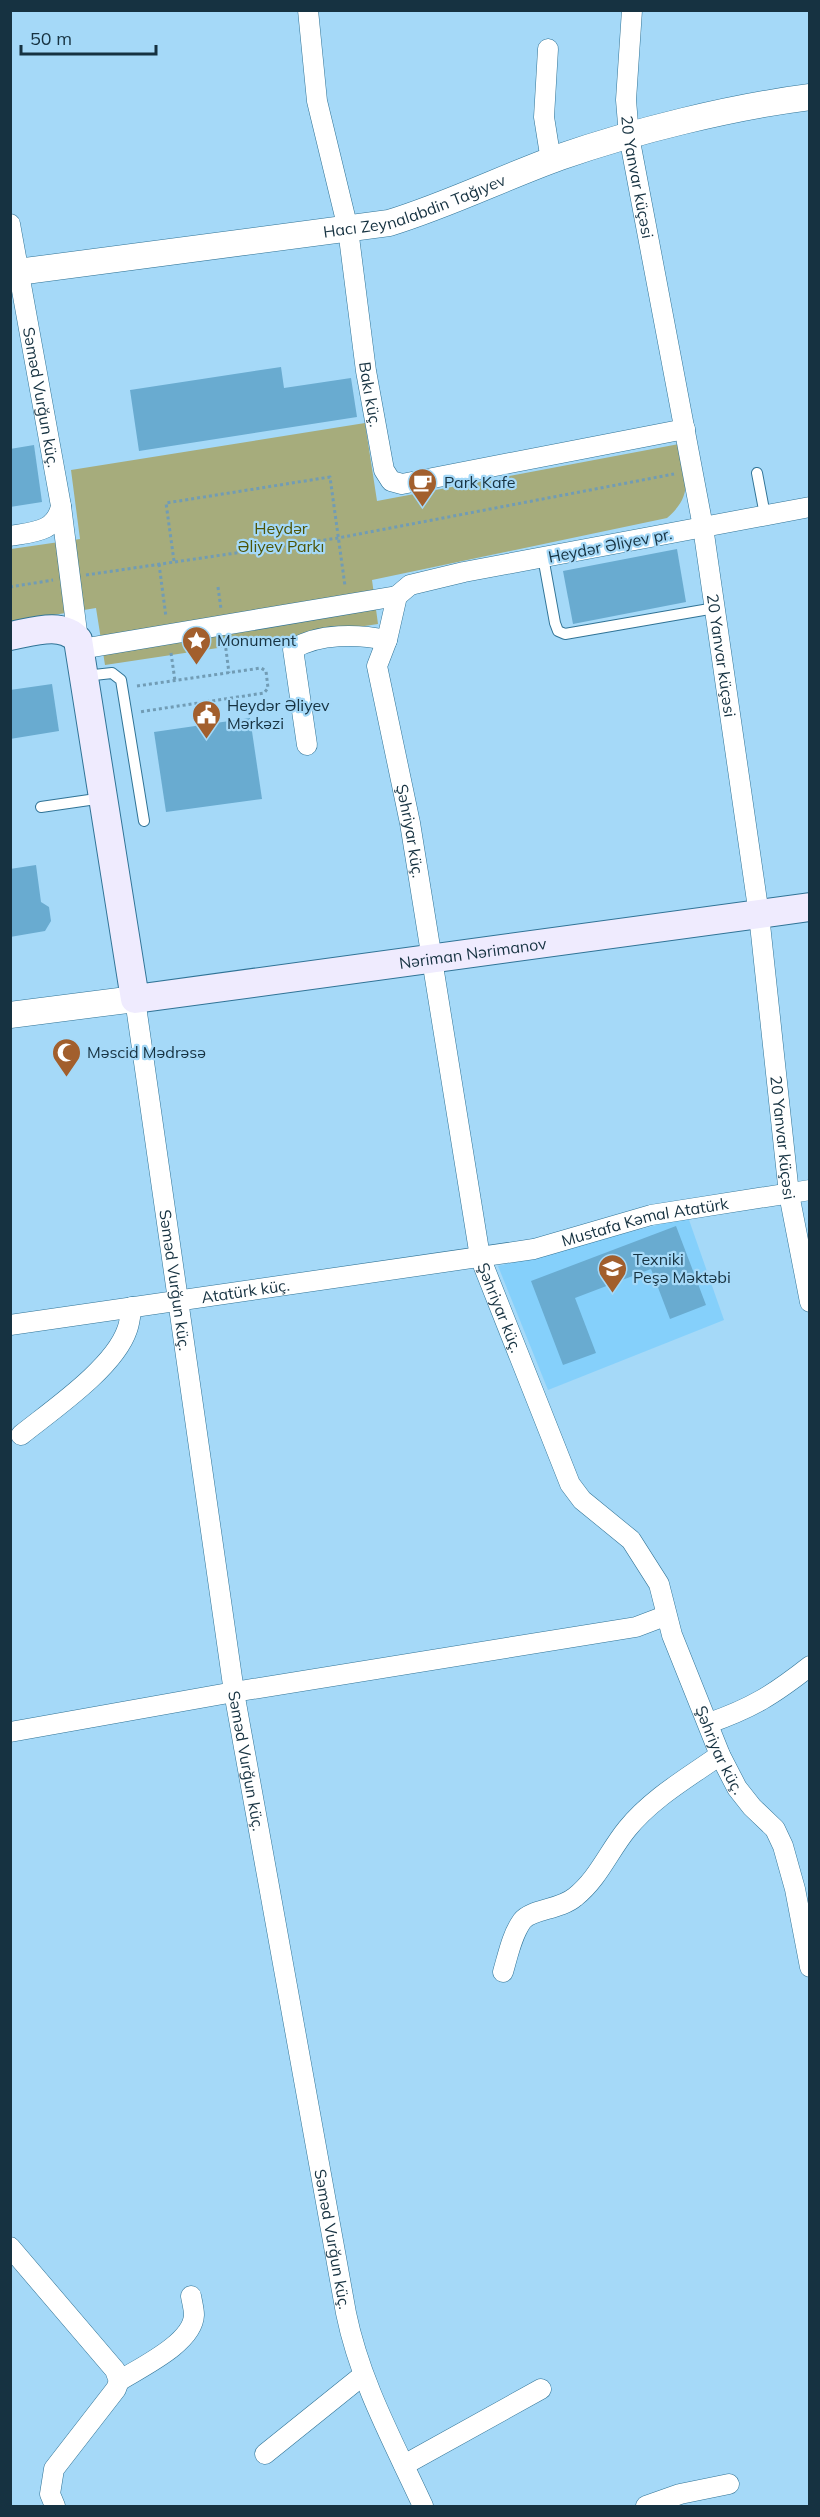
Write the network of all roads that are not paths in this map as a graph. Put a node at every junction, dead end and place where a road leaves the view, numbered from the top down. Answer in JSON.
{"nodes":[{"id":1,"x":308,"y":10,"type":"edge"},
{"id":2,"x":632,"y":10,"type":"edge"},
{"id":3,"x":548,"y":49,"type":"dead end"},
{"id":4,"x":810,"y":97,"type":"edge"},
{"id":5,"x":629,"y":136,"type":"junction"},
{"id":6,"x":551,"y":161,"type":"junction"},
{"id":7,"x":10,"y":224,"type":"edge"},
{"id":8,"x":348,"y":229,"type":"junction"},
{"id":9,"x":14,"y":273,"type":"edge"},
{"id":10,"x":685,"y":429,"type":"junction"},
{"id":11,"x":757,"y":473,"type":"dead end"},
{"id":12,"x":61,"y":506,"type":"junction"},
{"id":13,"x":810,"y":507,"type":"edge"},
{"id":14,"x":765,"y":516,"type":"junction"},
{"id":15,"x":703,"y":527,"type":"junction"},
{"id":16,"x":10,"y":536,"type":"edge"},
{"id":17,"x":543,"y":557,"type":"junction"},
{"id":18,"x":404,"y":591,"type":"junction"},
{"id":19,"x":715,"y":608,"type":"junction"},
{"id":20,"x":10,"y":636,"type":"edge"},
{"id":21,"x":387,"y":640,"type":"junction"},
{"id":22,"x":75,"y":648,"type":"junction"},
{"id":23,"x":307,"y":745,"type":"dead end"},
{"id":24,"x":104,"y":798,"type":"junction"},
{"id":25,"x":41,"y":807,"type":"dead end"},
{"id":26,"x":144,"y":821,"type":"dead end"},
{"id":27,"x":810,"y":907,"type":"edge"},
{"id":28,"x":759,"y":915,"type":"junction"},
{"id":29,"x":433,"y":958,"type":"junction"},
{"id":30,"x":135,"y":999,"type":"junction"},
{"id":31,"x":10,"y":1015,"type":"edge"},
{"id":32,"x":810,"y":1190,"type":"edge"},
{"id":33,"x":789,"y":1194,"type":"junction"},
{"id":34,"x":480,"y":1257,"type":"junction"},
{"id":35,"x":177,"y":1299,"type":"junction"},
{"id":36,"x":810,"y":1302,"type":"edge"},
{"id":37,"x":132,"y":1306,"type":"junction"},
{"id":38,"x":10,"y":1325,"type":"edge"},
{"id":39,"x":21,"y":1435,"type":"dead end"},
{"id":40,"x":665,"y":1616,"type":"junction"},
{"id":41,"x":810,"y":1666,"type":"edge"},
{"id":42,"x":234,"y":1692,"type":"junction"},
{"id":43,"x":709,"y":1723,"type":"junction"},
{"id":44,"x":10,"y":1732,"type":"edge"},
{"id":45,"x":720,"y":1755,"type":"junction"},
{"id":46,"x":810,"y":1967,"type":"edge"},
{"id":47,"x":503,"y":1972,"type":"dead end"},
{"id":48,"x":10,"y":2247,"type":"edge"},
{"id":49,"x":191,"y":2296,"type":"dead end"},
{"id":50,"x":362,"y":2376,"type":"junction"},
{"id":51,"x":119,"y":2381,"type":"junction"},
{"id":52,"x":541,"y":2389,"type":"dead end"},
{"id":53,"x":265,"y":2454,"type":"dead end"},
{"id":54,"x":404,"y":2465,"type":"junction"},
{"id":55,"x":729,"y":2484,"type":"dead end"},
{"id":56,"x":55,"y":2506,"type":"edge"},
{"id":57,"x":423,"y":2506,"type":"edge"},
{"id":58,"x":646,"y":2506,"type":"edge"}],
"edges":[{"from":1,"to":8,"type":"street","name":"Bakı küç."},
{"from":2,"to":5,"type":"street","name":"20 Yanvar küçəsi"},
{"from":3,"to":6,"type":"street"},
{"from":4,"to":5,"type":"street","name":"Hacı Zeynalabdin Tağıyev"},
{"from":5,"to":6,"type":"street","name":"Hacı Zeynalabdin Tağıyev"},
{"from":5,"to":10,"type":"street","name":"20 Yanvar küçəsi"},
{"from":6,"to":8,"type":"street","name":"Hacı Zeynalabdin Tağıyev"},
{"from":7,"to":9,"type":"street","name":"Səməd Vurğun küç."},
{"from":8,"to":9,"type":"street","name":"Hacı Zeynalabdin Tağıyev"},
{"from":8,"to":10,"type":"street","name":"Bakı küç."},
{"from":9,"to":12,"type":"street","name":"Səməd Vurğun küç."},
{"from":10,"to":15,"type":"street","name":"20 Yanvar küçəsi"},
{"from":11,"to":14,"type":"lane"},
{"from":12,"to":16,"type":"street"},
{"from":12,"to":22,"type":"street","name":"Səməd Vurğun küç."},
{"from":13,"to":14,"type":"street","name":"Heydər Əliyev pr."},
{"from":14,"to":15,"type":"street","name":"Heydər Əliyev pr."},
{"from":15,"to":17,"type":"street","name":"Heydər Əliyev pr."},
{"from":15,"to":19,"type":"street","name":"20 Yanvar küçəsi"},
{"from":17,"to":18,"type":"street","name":"Heydər Əliyev pr."},
{"from":17,"to":19,"type":"lane"},
{"from":18,"to":21,"type":"street","name":"Şəhriyar küç."},
{"from":18,"to":22,"type":"street","name":"Heydər Əliyev pr."},
{"from":19,"to":28,"type":"street","name":"20 Yanvar küçəsi"},
{"from":20,"to":22,"type":"main road"},
{"from":21,"to":23,"type":"street"},
{"from":21,"to":29,"type":"street","name":"Şəhriyar küç."},
{"from":22,"to":24,"type":"main road"},
{"from":22,"to":26,"type":"lane"},
{"from":24,"to":25,"type":"lane"},
{"from":24,"to":30,"type":"main road"},
{"from":27,"to":28,"type":"main road","name":"Nəriman Nərimanov"},
{"from":28,"to":29,"type":"main road","name":"Nəriman Nərimanov"},
{"from":28,"to":33,"type":"street","name":"20 Yanvar küçəsi"},
{"from":29,"to":30,"type":"main road","name":"Nəriman Nərimanov"},
{"from":29,"to":34,"type":"street","name":"Şəhriyar küç."},
{"from":30,"to":31,"type":"street"},
{"from":30,"to":35,"type":"street","name":"Səməd Vurğun küç."},
{"from":32,"to":33,"type":"street","name":"Mustafa Kəmal Atatürk"},
{"from":33,"to":34,"type":"street","name":"Mustafa Kəmal Atatürk"},
{"from":33,"to":36,"type":"street","name":"20 Yanvar küçəsi"},
{"from":34,"to":35,"type":"street","name":"Atatürk küç."},
{"from":34,"to":40,"type":"street","name":"Şəhriyar küç."},
{"from":35,"to":37,"type":"street","name":"Atatürk küç."},
{"from":35,"to":42,"type":"street","name":"Səməd Vurğun küç."},
{"from":37,"to":38,"type":"street","name":"Atatürk küç."},
{"from":37,"to":39,"type":"street"},
{"from":40,"to":42,"type":"street"},
{"from":40,"to":43,"type":"street","name":"Şəhriyar küç."},
{"from":41,"to":43,"type":"street"},
{"from":42,"to":44,"type":"street"},
{"from":42,"to":50,"type":"street","name":"Səməd Vurğun küç."},
{"from":43,"to":45,"type":"street","name":"Şəhriyar küç."},
{"from":45,"to":46,"type":"street","name":"Şəhriyar küç."},
{"from":45,"to":47,"type":"street"},
{"from":48,"to":51,"type":"street"},
{"from":49,"to":51,"type":"street"},
{"from":50,"to":53,"type":"street"},
{"from":50,"to":54,"type":"street","name":"Səməd Vurğun küç."},
{"from":51,"to":56,"type":"street"},
{"from":52,"to":54,"type":"street"},
{"from":54,"to":57,"type":"street","name":"Səməd Vurğun küç."},
{"from":55,"to":58,"type":"street"}]}
